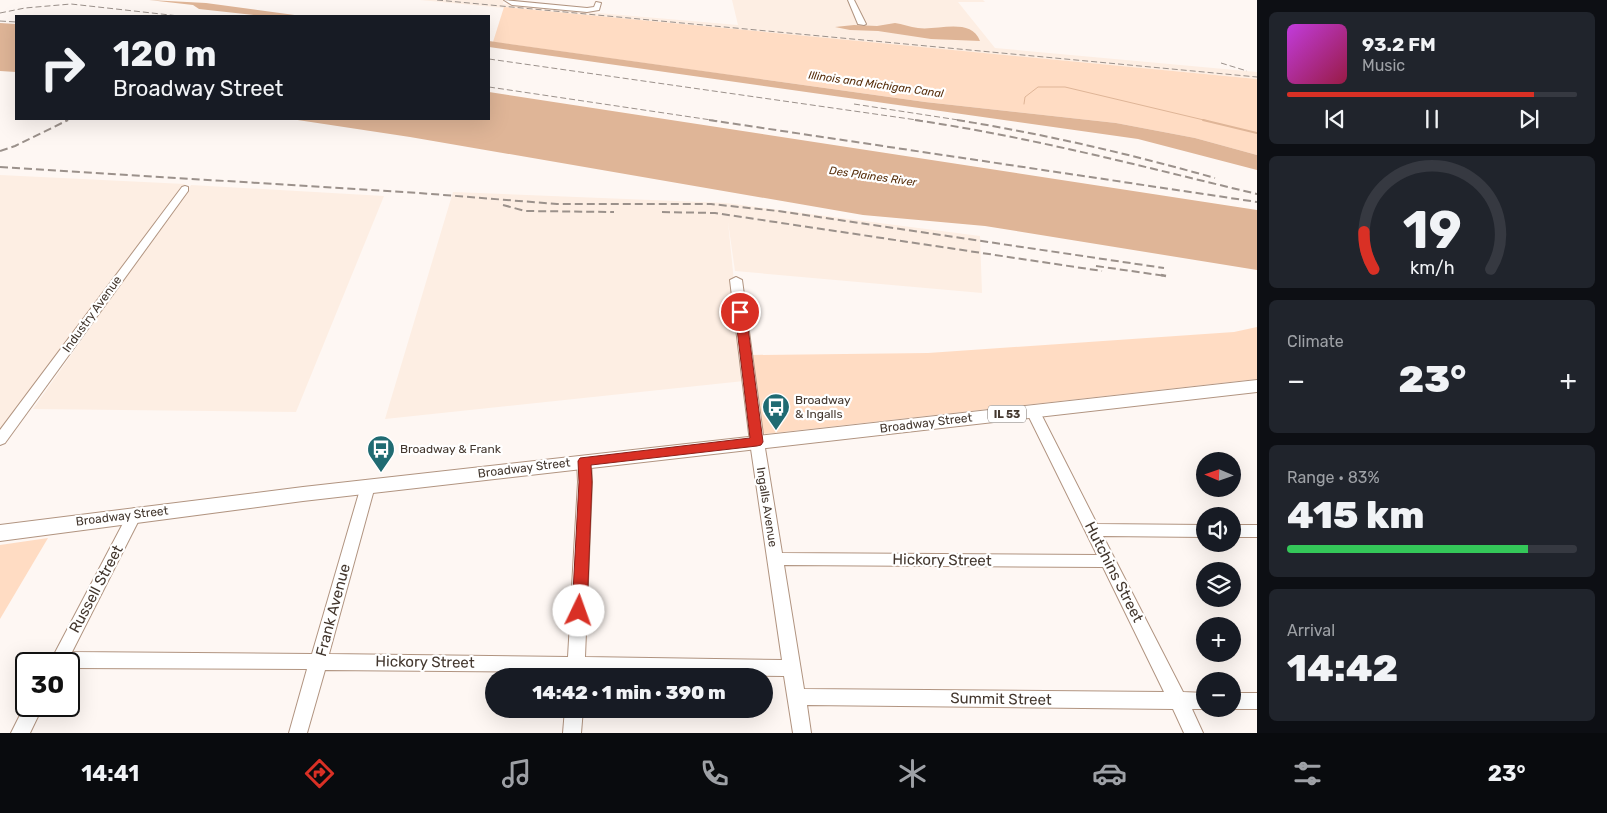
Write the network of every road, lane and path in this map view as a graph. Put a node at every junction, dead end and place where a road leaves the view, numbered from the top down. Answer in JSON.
{"nodes":[{"id":1,"x":508,"y":0,"type":"edge"},
{"id":2,"x":851,"y":0,"type":"edge"},
{"id":3,"x":598,"y":2,"type":"dead end"},
{"id":4,"x":862,"y":24,"type":"dead end"},
{"id":5,"x":185,"y":189,"type":"dead end"},
{"id":6,"x":736,"y":280,"type":"dead end"},
{"id":7,"x":1257,"y":386,"type":"edge"},
{"id":8,"x":1033,"y":411,"type":"junction"},
{"id":9,"x":0,"y":440,"type":"edge"},
{"id":10,"x":757,"y":442,"type":"junction"},
{"id":11,"x":584,"y":461,"type":"junction"},
{"id":12,"x":368,"y":486,"type":"junction"},
{"id":13,"x":135,"y":514,"type":"junction"},
{"id":14,"x":1093,"y":530,"type":"junction"},
{"id":15,"x":1196,"y":531,"type":"edge"},
{"id":16,"x":1241,"y":531,"type":"edge"},
{"id":17,"x":1257,"y":531,"type":"edge"},
{"id":18,"x":0,"y":532,"type":"edge"},
{"id":19,"x":775,"y":559,"type":"junction"},
{"id":20,"x":1108,"y":561,"type":"junction"},
{"id":21,"x":63,"y":652,"type":"edge"},
{"id":22,"x":80,"y":662,"type":"edge"},
{"id":23,"x":319,"y":662,"type":"junction"},
{"id":24,"x":534,"y":668,"type":"edge"},
{"id":25,"x":576,"y":668,"type":"edge"},
{"id":26,"x":773,"y":668,"type":"edge"},
{"id":27,"x":792,"y":668,"type":"junction"},
{"id":28,"x":797,"y":697,"type":"junction"},
{"id":29,"x":1178,"y":701,"type":"junction"},
{"id":30,"x":1196,"y":701,"type":"edge"},
{"id":31,"x":1241,"y":701,"type":"edge"},
{"id":32,"x":1257,"y":701,"type":"edge"},
{"id":33,"x":28,"y":717,"type":"edge"},
{"id":34,"x":573,"y":718,"type":"edge"},
{"id":35,"x":20,"y":733,"type":"edge"},
{"id":36,"x":298,"y":733,"type":"edge"},
{"id":37,"x":572,"y":733,"type":"edge"},
{"id":38,"x":802,"y":733,"type":"edge"},
{"id":39,"x":1194,"y":733,"type":"edge"}],
"edges":[{"from":1,"to":3,"type":"street"},
{"from":2,"to":4,"type":"street"},
{"from":5,"to":9,"type":"street","name":"Industry Avenue"},
{"from":6,"to":10,"type":"street","name":"Ingalls Avenue"},
{"from":7,"to":8,"type":"main road","name":"Broadway Street","number":"IL 53"},
{"from":8,"to":10,"type":"main road","name":"Broadway Street","number":"IL 53"},
{"from":8,"to":14,"type":"street","name":"Hutchins Street"},
{"from":10,"to":11,"type":"main road","name":"Broadway Street","number":"IL 53"},
{"from":10,"to":19,"type":"street","name":"Ingalls Avenue"},
{"from":11,"to":12,"type":"main road","name":"Broadway Street","number":"IL 53"},
{"from":11,"to":25,"type":"street"},
{"from":12,"to":13,"type":"main road","name":"Broadway Street","number":"IL 53"},
{"from":12,"to":23,"type":"street","name":"Frank Avenue"},
{"from":13,"to":18,"type":"main road","name":"Broadway Street","number":"IL 53"},
{"from":13,"to":21,"type":"street","name":"Russell Street"},
{"from":14,"to":15,"type":"street"},
{"from":14,"to":20,"type":"street","name":"Hutchins Street"},
{"from":16,"to":17,"type":"street"},
{"from":19,"to":20,"type":"street","name":"Hickory Street"},
{"from":19,"to":27,"type":"street","name":"Ingalls Avenue"},
{"from":20,"to":29,"type":"street","name":"Hutchins Street"},
{"from":22,"to":23,"type":"street","name":"Hickory Street"},
{"from":23,"to":24,"type":"street","name":"Hickory Street"},
{"from":23,"to":36,"type":"street","name":"Frank Avenue"},
{"from":26,"to":27,"type":"street","name":"Hickory Street"},
{"from":27,"to":28,"type":"street","name":"Ingalls Avenue"},
{"from":28,"to":29,"type":"street","name":"Summit Street"},
{"from":28,"to":38,"type":"street","name":"Ingalls Avenue"},
{"from":29,"to":30,"type":"street","name":"Summit Street"},
{"from":29,"to":39,"type":"street","name":"Hutchins Street"},
{"from":31,"to":32,"type":"street"},
{"from":33,"to":35,"type":"street"},
{"from":34,"to":37,"type":"street"}]}
